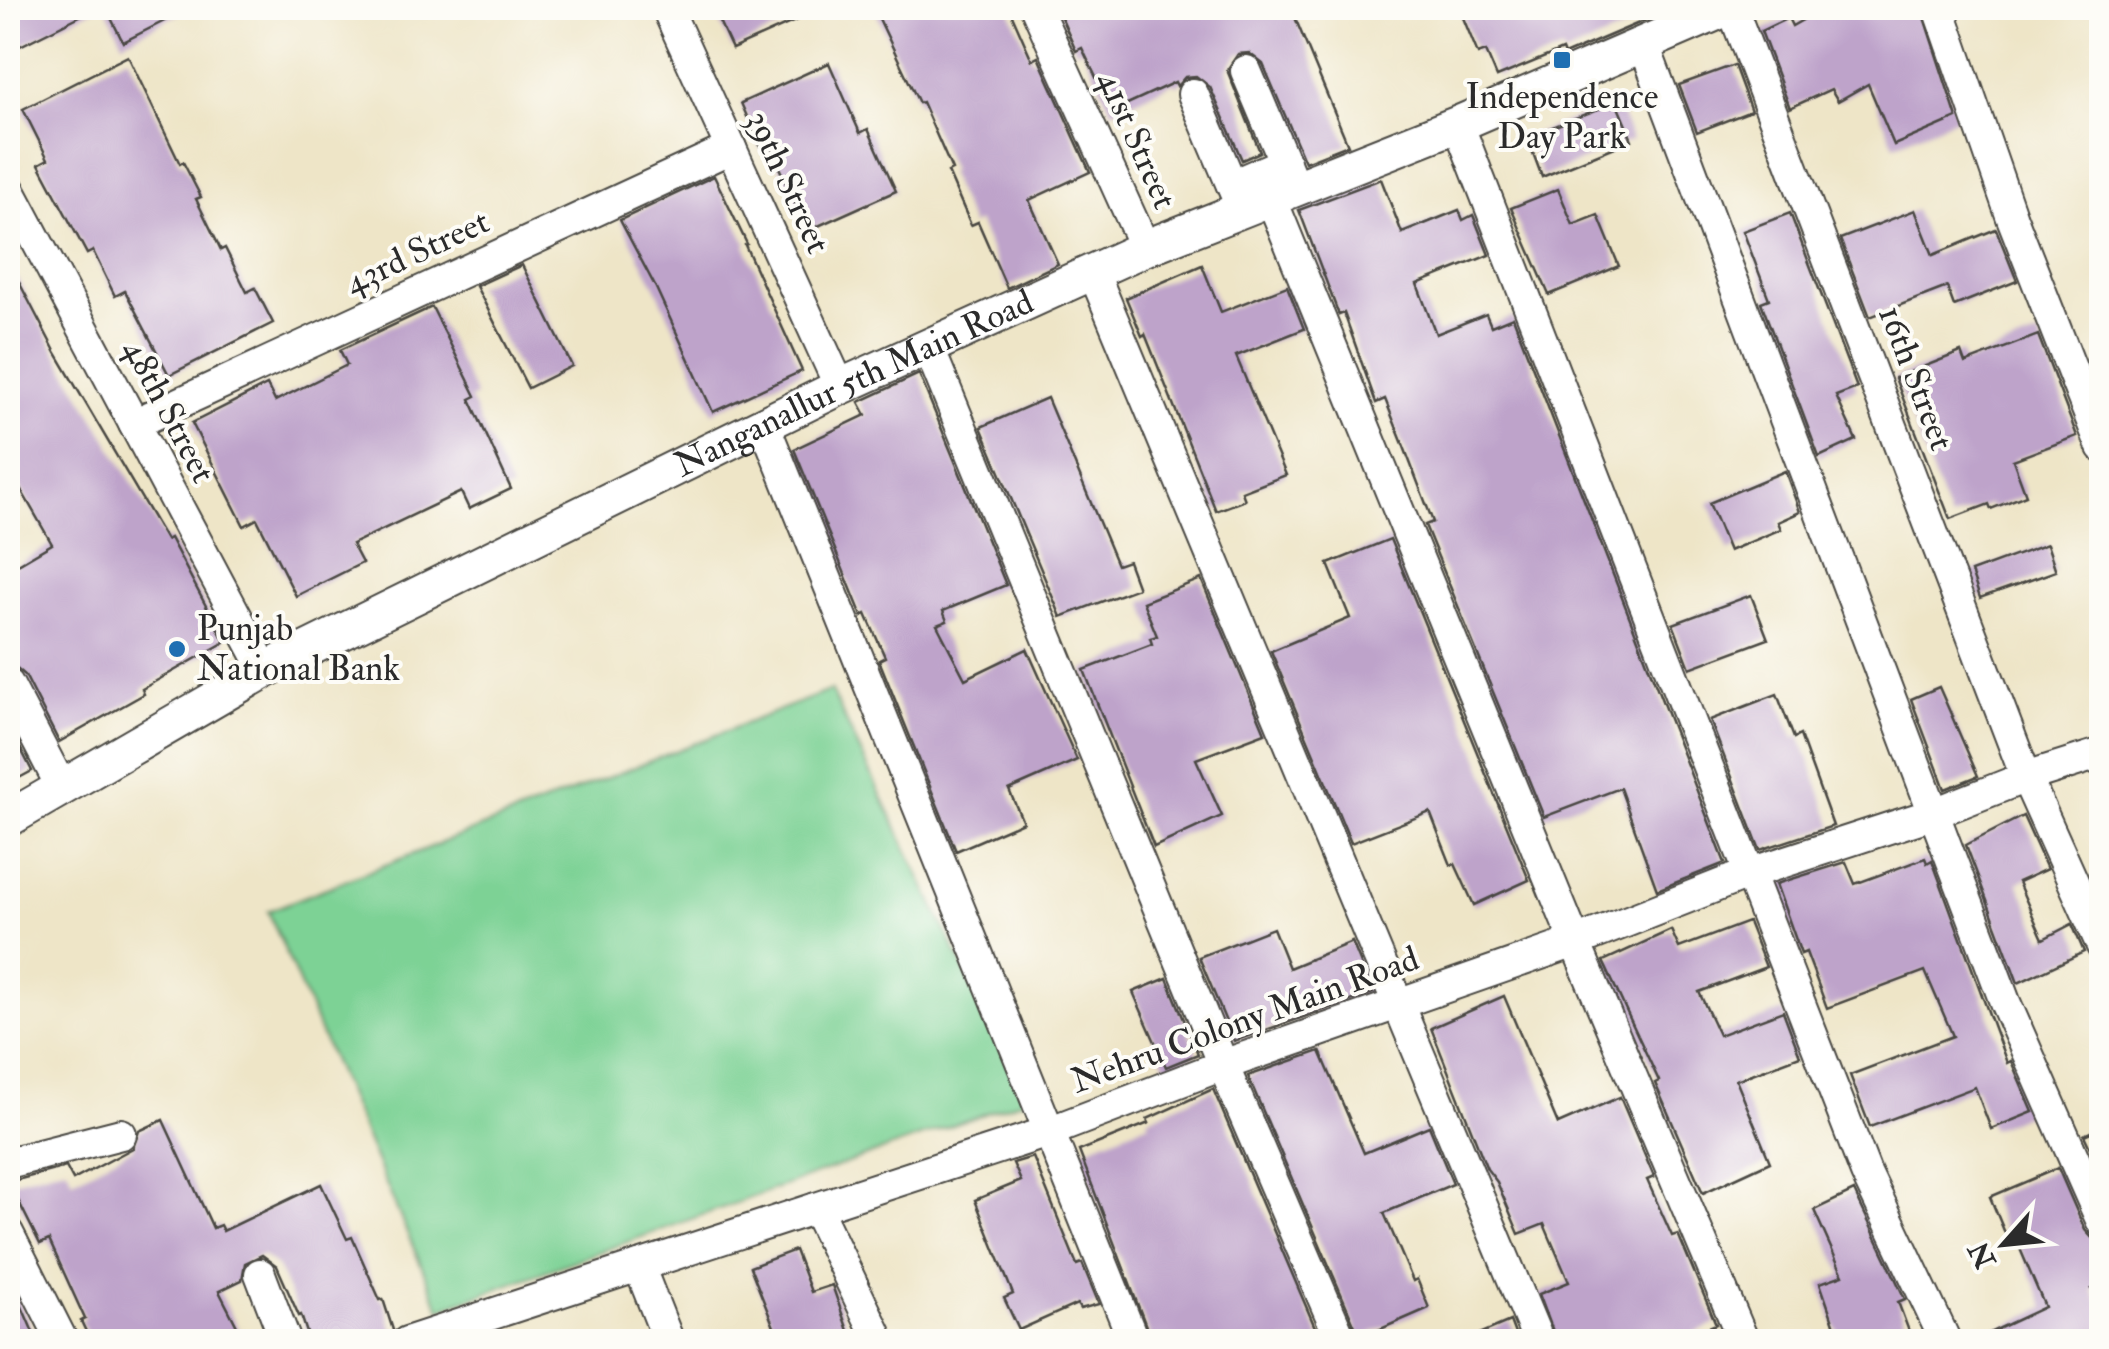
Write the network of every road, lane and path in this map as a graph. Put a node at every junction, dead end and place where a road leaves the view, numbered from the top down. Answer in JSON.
{"nodes":[{"id":1,"x":667,"y":8,"type":"edge"},
{"id":2,"x":1036,"y":8,"type":"edge"},
{"id":3,"x":1730,"y":8,"type":"edge"},
{"id":4,"x":1939,"y":8,"type":"edge"},
{"id":5,"x":1644,"y":45,"type":"junction"},
{"id":6,"x":1246,"y":72,"type":"dead end"},
{"id":7,"x":1193,"y":94,"type":"dead end"},
{"id":8,"x":1458,"y":124,"type":"junction"},
{"id":9,"x":731,"y":148,"type":"junction"},
{"id":10,"x":8,"y":187,"type":"edge"},
{"id":11,"x":1265,"y":188,"type":"junction"},
{"id":12,"x":1145,"y":248,"type":"junction"},
{"id":13,"x":1094,"y":274,"type":"junction"},
{"id":14,"x":928,"y":346,"type":"junction"},
{"id":15,"x":840,"y":387,"type":"junction"},
{"id":16,"x":134,"y":424,"type":"junction"},
{"id":17,"x":764,"y":424,"type":"junction"},
{"id":18,"x":2102,"y":447,"type":"edge"},
{"id":19,"x":265,"y":670,"type":"junction"},
{"id":20,"x":8,"y":684,"type":"edge"},
{"id":21,"x":2102,"y":753,"type":"edge"},
{"id":22,"x":2026,"y":777,"type":"junction"},
{"id":23,"x":62,"y":788,"type":"junction"},
{"id":24,"x":1932,"y":814,"type":"junction"},
{"id":25,"x":8,"y":819,"type":"edge"},
{"id":26,"x":1750,"y":873,"type":"junction"},
{"id":27,"x":1575,"y":942,"type":"junction"},
{"id":28,"x":2102,"y":946,"type":"edge"},
{"id":29,"x":1396,"y":1004,"type":"junction"},
{"id":30,"x":1223,"y":1065,"type":"junction"},
{"id":31,"x":1051,"y":1131,"type":"junction"},
{"id":32,"x":121,"y":1134,"type":"dead end"},
{"id":33,"x":8,"y":1162,"type":"edge"},
{"id":34,"x":816,"y":1208,"type":"junction"},
{"id":35,"x":2102,"y":1222,"type":"edge"},
{"id":36,"x":8,"y":1233,"type":"edge"},
{"id":37,"x":639,"y":1266,"type":"junction"},
{"id":38,"x":260,"y":1274,"type":"dead end"},
{"id":39,"x":487,"y":1329,"type":"edge"},
{"id":40,"x":63,"y":1342,"type":"edge"},
{"id":41,"x":286,"y":1342,"type":"edge"},
{"id":42,"x":407,"y":1342,"type":"edge"},
{"id":43,"x":669,"y":1342,"type":"edge"},
{"id":44,"x":880,"y":1342,"type":"edge"},
{"id":45,"x":1134,"y":1342,"type":"edge"},
{"id":46,"x":1342,"y":1342,"type":"edge"},
{"id":47,"x":1538,"y":1342,"type":"edge"},
{"id":48,"x":1744,"y":1342,"type":"edge"},
{"id":49,"x":1946,"y":1342,"type":"edge"}],
"edges":[{"from":1,"to":9,"type":"street","name":"39th Street"},
{"from":2,"to":12,"type":"street","name":"41st Street"},
{"from":3,"to":5,"type":"street","name":"Nanganallur 5th Main Road"},
{"from":3,"to":22,"type":"street","name":"16th Street"},
{"from":4,"to":18,"type":"street"},
{"from":5,"to":8,"type":"street","name":"Nanganallur 5th Main Road"},
{"from":5,"to":24,"type":"street"},
{"from":6,"to":11,"type":"street"},
{"from":7,"to":11,"type":"street"},
{"from":8,"to":11,"type":"street","name":"Nanganallur 5th Main Road"},
{"from":8,"to":26,"type":"street"},
{"from":9,"to":15,"type":"street","name":"39th Street"},
{"from":9,"to":16,"type":"street","name":"43rd Street"},
{"from":10,"to":16,"type":"street","name":"48th Street"},
{"from":11,"to":12,"type":"street","name":"Nanganallur 5th Main Road"},
{"from":11,"to":27,"type":"street"},
{"from":12,"to":13,"type":"street","name":"Nanganallur 5th Main Road"},
{"from":13,"to":14,"type":"street","name":"Nanganallur 5th Main Road"},
{"from":13,"to":29,"type":"street"},
{"from":14,"to":15,"type":"street","name":"Nanganallur 5th Main Road"},
{"from":14,"to":30,"type":"street"},
{"from":15,"to":17,"type":"street","name":"Nanganallur 5th Main Road"},
{"from":16,"to":19,"type":"street","name":"48th Street"},
{"from":17,"to":19,"type":"street","name":"Nanganallur 5th Main Road"},
{"from":17,"to":31,"type":"street"},
{"from":19,"to":23,"type":"street","name":"Nanganallur 5th Main Road"},
{"from":20,"to":23,"type":"street"},
{"from":21,"to":22,"type":"street","name":"Nehru Colony Main Road"},
{"from":22,"to":24,"type":"street","name":"Nehru Colony Main Road"},
{"from":22,"to":28,"type":"street","name":"16th Street"},
{"from":23,"to":25,"type":"street","name":"Nanganallur 5th Main Road"},
{"from":24,"to":26,"type":"street","name":"Nehru Colony Main Road"},
{"from":24,"to":35,"type":"street"},
{"from":26,"to":27,"type":"street","name":"Nehru Colony Main Road"},
{"from":26,"to":49,"type":"street"},
{"from":27,"to":29,"type":"street","name":"Nehru Colony Main Road"},
{"from":27,"to":48,"type":"street"},
{"from":29,"to":30,"type":"street","name":"Nehru Colony Main Road"},
{"from":29,"to":47,"type":"street"},
{"from":30,"to":31,"type":"street","name":"Nehru Colony Main Road"},
{"from":30,"to":46,"type":"street"},
{"from":31,"to":34,"type":"street","name":"Nehru Colony Main Road"},
{"from":31,"to":45,"type":"street"},
{"from":32,"to":33,"type":"street"},
{"from":34,"to":37,"type":"street","name":"Nehru Colony Main Road"},
{"from":34,"to":44,"type":"street"},
{"from":36,"to":40,"type":"street"},
{"from":37,"to":39,"type":"street","name":"Nehru Colony Main Road"},
{"from":37,"to":43,"type":"street"},
{"from":38,"to":41,"type":"street"},
{"from":39,"to":42,"type":"street","name":"Nehru Colony Main Road"}]}
